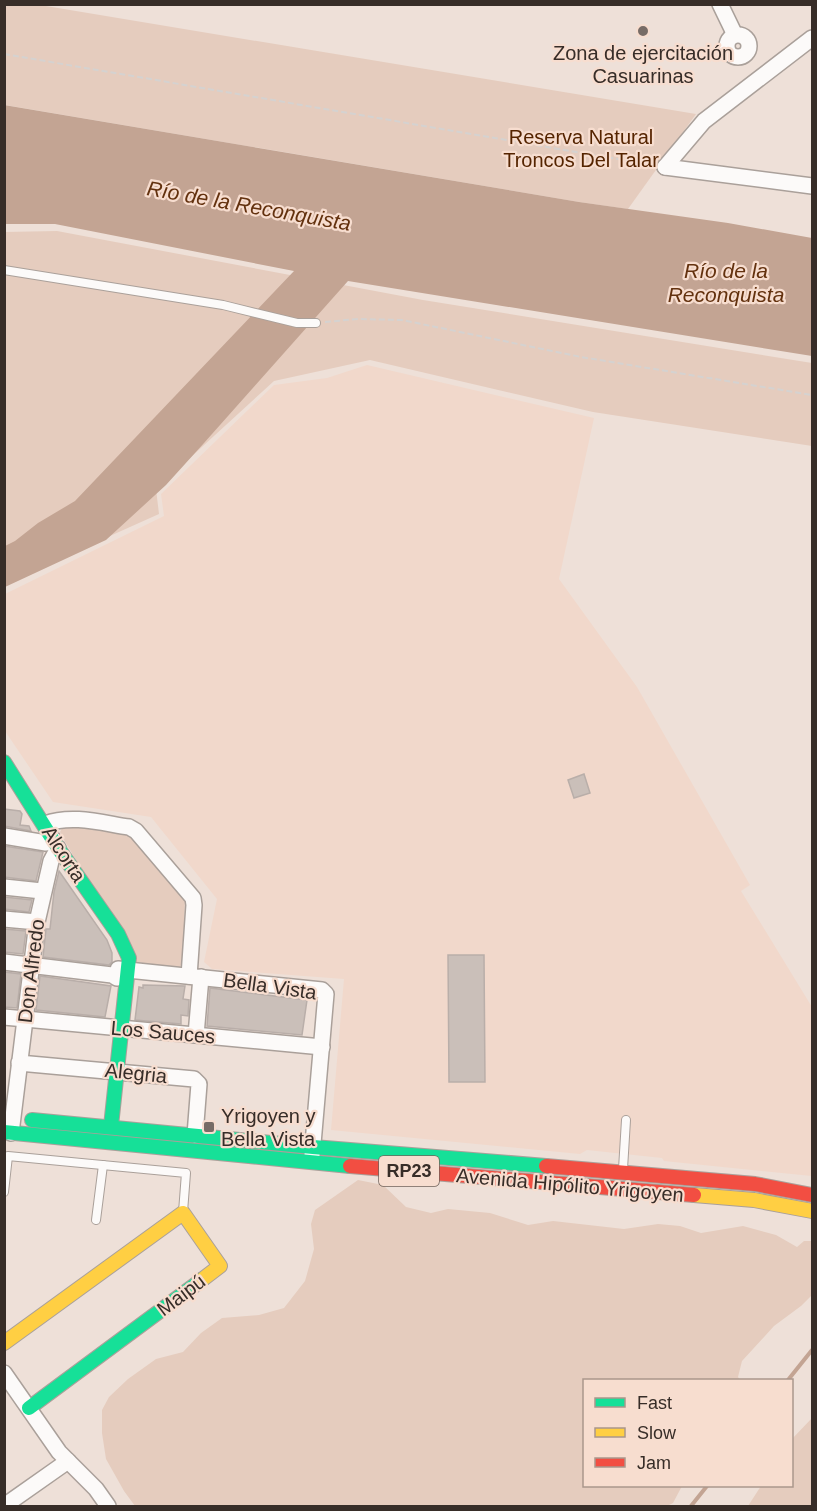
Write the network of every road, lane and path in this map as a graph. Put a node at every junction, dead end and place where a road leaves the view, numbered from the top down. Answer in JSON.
{"nodes":[{"id":1,"x":720,"y":4,"type":"edge"},
{"id":2,"x":735,"y":35,"type":"dead end"},
{"id":3,"x":813,"y":38,"type":"edge"},
{"id":4,"x":4,"y":54,"type":"edge"},
{"id":5,"x":665,"y":167,"type":"junction"},
{"id":6,"x":813,"y":186,"type":"edge"},
{"id":7,"x":4,"y":270,"type":"edge"},
{"id":8,"x":316,"y":323,"type":"joint"},
{"id":9,"x":813,"y":395,"type":"edge"},
{"id":10,"x":4,"y":762,"type":"edge"},
{"id":11,"x":11,"y":783,"type":"edge"},
{"id":12,"x":45,"y":824,"type":"junction"},
{"id":13,"x":4,"y":836,"type":"edge"},
{"id":14,"x":56,"y":844,"type":"junction"},
{"id":15,"x":4,"y":887,"type":"edge"},
{"id":16,"x":42,"y":891,"type":"junction"},
{"id":17,"x":4,"y":919,"type":"edge"},
{"id":18,"x":37,"y":922,"type":"junction"},
{"id":19,"x":123,"y":946,"type":"joint"},
{"id":20,"x":4,"y":962,"type":"edge"},
{"id":21,"x":30,"y":965,"type":"junction"},
{"id":22,"x":121,"y":973,"type":"junction"},
{"id":23,"x":195,"y":976,"type":"junction"},
{"id":24,"x":4,"y":1017,"type":"edge"},
{"id":25,"x":25,"y":1019,"type":"junction"},
{"id":26,"x":117,"y":1028,"type":"junction"},
{"id":27,"x":196,"y":1035,"type":"junction"},
{"id":28,"x":322,"y":1047,"type":"junction"},
{"id":29,"x":20,"y":1063,"type":"junction"},
{"id":30,"x":113,"y":1070,"type":"junction"},
{"id":31,"x":626,"y":1120,"type":"dead end"},
{"id":32,"x":8,"y":1125,"type":"edge"},
{"id":33,"x":106,"y":1126,"type":"junction"},
{"id":34,"x":195,"y":1135,"type":"junction"},
{"id":35,"x":313,"y":1146,"type":"junction"},
{"id":36,"x":312,"y":1163,"type":"junction"},
{"id":37,"x":103,"y":1165,"type":"junction"},
{"id":38,"x":623,"y":1173,"type":"junction"},
{"id":39,"x":622,"y":1189,"type":"junction"},
{"id":40,"x":4,"y":1192,"type":"edge"},
{"id":41,"x":813,"y":1195,"type":"edge"},
{"id":42,"x":813,"y":1211,"type":"edge"},
{"id":43,"x":183,"y":1213,"type":"junction"},
{"id":44,"x":96,"y":1220,"type":"dead end"},
{"id":45,"x":4,"y":1343,"type":"edge"},
{"id":46,"x":4,"y":1373,"type":"edge"},
{"id":47,"x":29,"y":1408,"type":"junction"},
{"id":48,"x":68,"y":1461,"type":"junction"},
{"id":49,"x":4,"y":1506,"type":"edge"},
{"id":50,"x":108,"y":1506,"type":"edge"}],
"edges":[{"from":1,"to":2,"type":"street"},
{"from":3,"to":5,"type":"street"},
{"from":4,"to":5,"type":"path"},
{"from":5,"to":6,"type":"street"},
{"from":7,"to":8,"type":"lane"},
{"from":8,"to":9,"type":"path"},
{"from":10,"to":11,"type":"main road","name":"Alcorta"},
{"from":11,"to":12,"type":"main road","name":"Alcorta"},
{"from":12,"to":14,"type":"main road","name":"Alcorta"},
{"from":12,"to":23,"type":"street"},
{"from":13,"to":14,"type":"street"},
{"from":14,"to":16,"type":"street","name":"Don Alfredo"},
{"from":14,"to":19,"type":"main road","name":"Alcorta"},
{"from":15,"to":16,"type":"street"},
{"from":16,"to":18,"type":"street","name":"Don Alfredo"},
{"from":17,"to":18,"type":"street"},
{"from":18,"to":21,"type":"street","name":"Don Alfredo"},
{"from":19,"to":22,"type":"street","name":"Alcorta"},
{"from":20,"to":21,"type":"street","name":"Bella Vista"},
{"from":21,"to":22,"type":"street","name":"Bella Vista"},
{"from":21,"to":25,"type":"street","name":"Don Alfredo"},
{"from":22,"to":23,"type":"street","name":"Bella Vista"},
{"from":22,"to":26,"type":"street","name":"Alcorta"},
{"from":23,"to":27,"type":"street"},
{"from":23,"to":28,"type":"street","name":"Bella Vista"},
{"from":24,"to":25,"type":"street","name":"Los Sauces"},
{"from":25,"to":26,"type":"street","name":"Los Sauces"},
{"from":25,"to":29,"type":"street","name":"Don Alfredo"},
{"from":26,"to":27,"type":"street","name":"Los Sauces"},
{"from":26,"to":30,"type":"street","name":"Alcorta"},
{"from":27,"to":28,"type":"street","name":"Los Sauces"},
{"from":28,"to":35,"type":"street","name":"Bella Vista"},
{"from":29,"to":30,"type":"street","name":"Alegria"},
{"from":29,"to":32,"type":"street","name":"Don Alfredo"},
{"from":30,"to":33,"type":"street","name":"Alcorta"},
{"from":30,"to":34,"type":"street","name":"Alegria"},
{"from":31,"to":38,"type":"lane"},
{"from":32,"to":33,"type":"main road","name":"Avenida Hipólito Yrigoyen","number":"RP23"},
{"from":32,"to":36,"type":"main road","name":"Avenida Hipólito Yrigoyen","number":"RP23"},
{"from":33,"to":34,"type":"main road","name":"Avenida Hipólito Yrigoyen","number":"RP23"},
{"from":34,"to":35,"type":"main road","name":"Avenida Hipólito Yrigoyen","number":"RP23"},
{"from":35,"to":36,"type":"street","name":"Bella Vista"},
{"from":35,"to":38,"type":"main road","name":"Avenida Hipólito Yrigoyen","number":"RP23"},
{"from":36,"to":39,"type":"main road","name":"Avenida Hipólito Yrigoyen","number":"RP23"},
{"from":37,"to":40,"type":"lane"},
{"from":37,"to":43,"type":"lane"},
{"from":37,"to":44,"type":"lane"},
{"from":38,"to":39,"type":"lane"},
{"from":38,"to":41,"type":"main road","name":"Avenida Hipólito Yrigoyen","number":"RP23"},
{"from":39,"to":42,"type":"main road","name":"Avenida Hipólito Yrigoyen","number":"RP23"},
{"from":43,"to":45,"type":"main road"},
{"from":43,"to":47,"type":"main road","name":"Maipú"},
{"from":46,"to":47,"type":"street"},
{"from":47,"to":48,"type":"street"},
{"from":48,"to":49,"type":"street"},
{"from":48,"to":50,"type":"street"}]}
